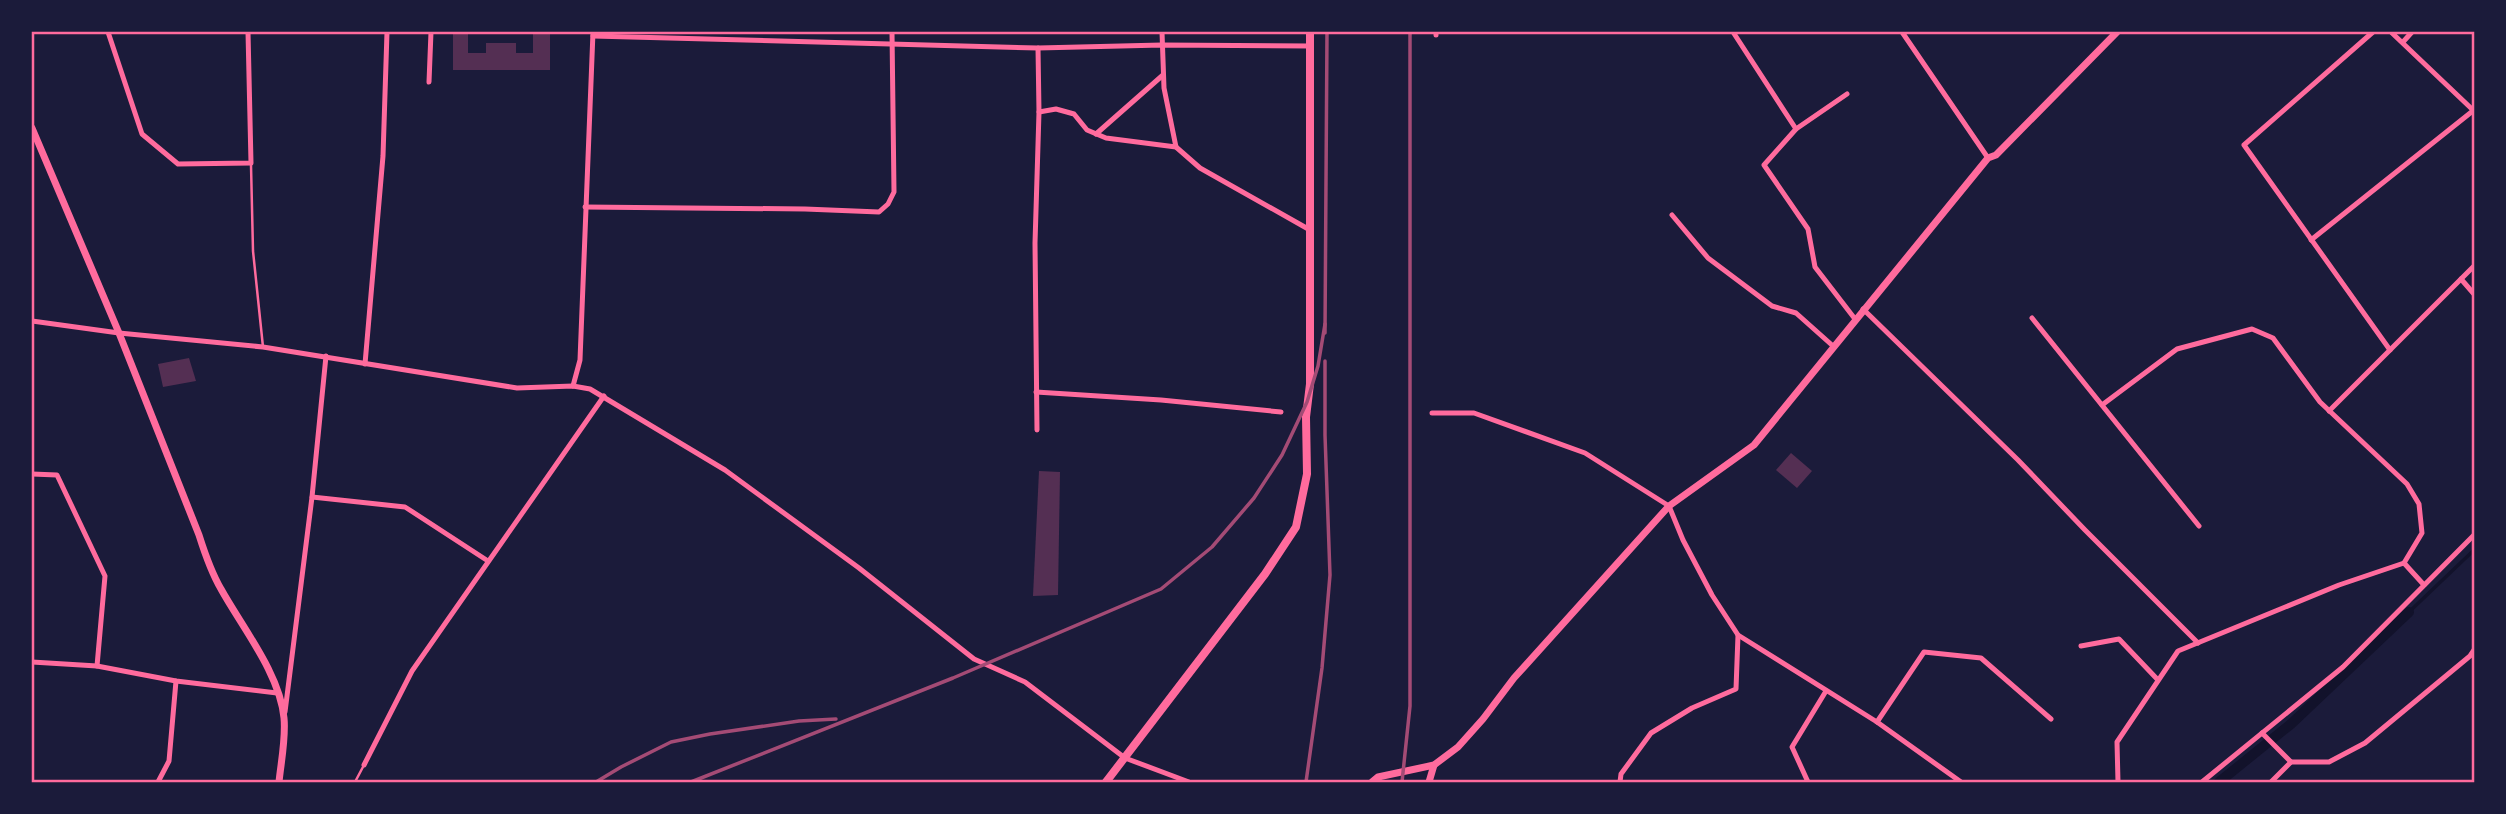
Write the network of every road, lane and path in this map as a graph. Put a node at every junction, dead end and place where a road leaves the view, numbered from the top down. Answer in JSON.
{"nodes":[{"id":1,"x":108,"y":32,"type":"edge"},
{"id":2,"x":248,"y":32,"type":"edge"},
{"id":3,"x":387,"y":32,"type":"edge"},
{"id":4,"x":431,"y":32,"type":"edge"},
{"id":5,"x":892,"y":32,"type":"edge"},
{"id":6,"x":1163,"y":32,"type":"edge"},
{"id":7,"x":1311,"y":32,"type":"edge"},
{"id":8,"x":1733,"y":32,"type":"edge"},
{"id":9,"x":1902,"y":32,"type":"edge"},
{"id":10,"x":2117,"y":32,"type":"edge"},
{"id":11,"x":2373,"y":32,"type":"edge"},
{"id":12,"x":2391,"y":32,"type":"edge"},
{"id":13,"x":2412,"y":32,"type":"edge"},
{"id":14,"x":593,"y":34,"type":"edge"},
{"id":15,"x":2403,"y":42,"type":"junction"},
{"id":16,"x":892,"y":43,"type":"junction"},
{"id":17,"x":1162,"y":45,"type":"junction"},
{"id":18,"x":1310,"y":46,"type":"junction"},
{"id":19,"x":1038,"y":48,"type":"junction"},
{"id":20,"x":1163,"y":75,"type":"junction"},
{"id":21,"x":429,"y":82,"type":"dead end"},
{"id":22,"x":1847,"y":93,"type":"dead end"},
{"id":23,"x":2474,"y":110,"type":"edge"},
{"id":24,"x":1040,"y":112,"type":"junction"},
{"id":25,"x":32,"y":128,"type":"edge"},
{"id":26,"x":1796,"y":129,"type":"junction"},
{"id":27,"x":1096,"y":134,"type":"junction"},
{"id":28,"x":1175,"y":148,"type":"junction"},
{"id":29,"x":1988,"y":158,"type":"junction"},
{"id":30,"x":251,"y":163,"type":"junction"},
{"id":31,"x":585,"y":207,"type":"junction"},
{"id":32,"x":1672,"y":215,"type":"dead end"},
{"id":33,"x":1311,"y":230,"type":"junction"},
{"id":34,"x":2311,"y":240,"type":"junction"},
{"id":35,"x":2474,"y":266,"type":"edge"},
{"id":36,"x":2461,"y":279,"type":"junction"},
{"id":37,"x":2474,"y":294,"type":"edge"},
{"id":38,"x":1863,"y":309,"type":"junction"},
{"id":39,"x":2032,"y":318,"type":"dead end"},
{"id":40,"x":1855,"y":319,"type":"junction"},
{"id":41,"x":32,"y":321,"type":"edge"},
{"id":42,"x":118,"y":333,"type":"junction"},
{"id":43,"x":1833,"y":346,"type":"junction"},
{"id":44,"x":262,"y":347,"type":"junction"},
{"id":45,"x":2390,"y":350,"type":"junction"},
{"id":46,"x":326,"y":356,"type":"junction"},
{"id":47,"x":365,"y":364,"type":"junction"},
{"id":48,"x":573,"y":386,"type":"junction"},
{"id":49,"x":1036,"y":392,"type":"junction"},
{"id":50,"x":604,"y":397,"type":"junction"},
{"id":51,"x":2102,"y":405,"type":"junction"},
{"id":52,"x":2329,"y":411,"type":"junction"},
{"id":53,"x":1280,"y":412,"type":"dead end"},
{"id":54,"x":1432,"y":413,"type":"dead end"},
{"id":55,"x":1037,"y":430,"type":"dead end"},
{"id":56,"x":32,"y":474,"type":"edge"},
{"id":57,"x":312,"y":497,"type":"junction"},
{"id":58,"x":1669,"y":506,"type":"junction"},
{"id":59,"x":2199,"y":526,"type":"dead end"},
{"id":60,"x":2474,"y":535,"type":"edge"},
{"id":61,"x":488,"y":562,"type":"junction"},
{"id":62,"x":2404,"y":563,"type":"junction"},
{"id":63,"x":2424,"y":585,"type":"junction"},
{"id":64,"x":1738,"y":635,"type":"junction"},
{"id":65,"x":2198,"y":643,"type":"junction"},
{"id":66,"x":2081,"y":646,"type":"dead end"},
{"id":67,"x":2474,"y":650,"type":"edge"},
{"id":68,"x":32,"y":662,"type":"edge"},
{"id":69,"x":97,"y":666,"type":"junction"},
{"id":70,"x":2158,"y":680,"type":"junction"},
{"id":71,"x":176,"y":681,"type":"junction"},
{"id":72,"x":1826,"y":691,"type":"junction"},
{"id":73,"x":277,"y":693,"type":"junction"},
{"id":74,"x":284,"y":719,"type":"junction"},
{"id":75,"x":2051,"y":719,"type":"dead end"},
{"id":76,"x":1877,"y":722,"type":"junction"},
{"id":77,"x":2262,"y":734,"type":"junction"},
{"id":78,"x":1125,"y":758,"type":"junction"},
{"id":79,"x":2289,"y":760,"type":"junction"},
{"id":80,"x":364,"y":765,"type":"joint"},
{"id":81,"x":1434,"y":765,"type":"junction"},
{"id":82,"x":158,"y":782,"type":"edge"},
{"id":83,"x":279,"y":782,"type":"edge"},
{"id":84,"x":355,"y":782,"type":"edge"},
{"id":85,"x":1106,"y":782,"type":"edge"},
{"id":86,"x":1189,"y":782,"type":"edge"},
{"id":87,"x":1372,"y":782,"type":"edge"},
{"id":88,"x":1429,"y":782,"type":"edge"},
{"id":89,"x":1620,"y":782,"type":"edge"},
{"id":90,"x":1808,"y":782,"type":"edge"},
{"id":91,"x":1961,"y":782,"type":"edge"},
{"id":92,"x":2118,"y":782,"type":"edge"},
{"id":93,"x":2202,"y":782,"type":"edge"},
{"id":94,"x":2272,"y":782,"type":"edge"}],
"edges":[{"from":1,"to":30,"type":"street"},
{"from":2,"to":30,"type":"street"},
{"from":3,"to":47,"type":"street"},
{"from":4,"to":21,"type":"street"},
{"from":5,"to":16,"type":"street"},
{"from":6,"to":17,"type":"street"},
{"from":7,"to":18,"type":"main road"},
{"from":8,"to":26,"type":"street"},
{"from":9,"to":29,"type":"street"},
{"from":10,"to":29,"type":"street"},
{"from":11,"to":34,"type":"street"},
{"from":12,"to":15,"type":"street"},
{"from":13,"to":15,"type":"street"},
{"from":14,"to":16,"type":"street"},
{"from":14,"to":31,"type":"street"},
{"from":15,"to":23,"type":"street"},
{"from":16,"to":19,"type":"street"},
{"from":16,"to":31,"type":"street"},
{"from":17,"to":18,"type":"street"},
{"from":17,"to":19,"type":"street"},
{"from":17,"to":20,"type":"street"},
{"from":18,"to":33,"type":"main road"},
{"from":19,"to":24,"type":"street"},
{"from":20,"to":27,"type":"street"},
{"from":20,"to":28,"type":"street"},
{"from":22,"to":26,"type":"street"},
{"from":23,"to":34,"type":"street"},
{"from":24,"to":27,"type":"street"},
{"from":24,"to":49,"type":"street"},
{"from":25,"to":42,"type":"street"},
{"from":26,"to":40,"type":"street"},
{"from":27,"to":28,"type":"street"},
{"from":28,"to":33,"type":"street"},
{"from":29,"to":38,"type":"street"},
{"from":30,"to":44,"type":"lane"},
{"from":31,"to":48,"type":"street"},
{"from":32,"to":43,"type":"street"},
{"from":33,"to":78,"type":"main road"},
{"from":34,"to":45,"type":"street"},
{"from":35,"to":36,"type":"street"},
{"from":36,"to":37,"type":"street"},
{"from":36,"to":45,"type":"street"},
{"from":38,"to":40,"type":"street"},
{"from":38,"to":65,"type":"street"},
{"from":39,"to":51,"type":"street"},
{"from":40,"to":43,"type":"street"},
{"from":41,"to":42,"type":"street"},
{"from":42,"to":44,"type":"street"},
{"from":42,"to":73,"type":"street"},
{"from":43,"to":58,"type":"street"},
{"from":44,"to":46,"type":"street"},
{"from":45,"to":52,"type":"street"},
{"from":46,"to":47,"type":"street"},
{"from":46,"to":57,"type":"street"},
{"from":47,"to":48,"type":"street"},
{"from":48,"to":50,"type":"street"},
{"from":49,"to":53,"type":"street"},
{"from":49,"to":55,"type":"street"},
{"from":50,"to":61,"type":"street"},
{"from":50,"to":78,"type":"street"},
{"from":51,"to":52,"type":"street"},
{"from":51,"to":59,"type":"street"},
{"from":52,"to":62,"type":"street"},
{"from":54,"to":58,"type":"street"},
{"from":56,"to":69,"type":"street"},
{"from":57,"to":61,"type":"street"},
{"from":57,"to":74,"type":"street"},
{"from":58,"to":64,"type":"street"},
{"from":58,"to":81,"type":"street"},
{"from":60,"to":63,"type":"street"},
{"from":61,"to":80,"type":"street"},
{"from":62,"to":63,"type":"street"},
{"from":62,"to":65,"type":"street"},
{"from":63,"to":77,"type":"street"},
{"from":64,"to":72,"type":"street"},
{"from":64,"to":89,"type":"street"},
{"from":65,"to":70,"type":"street"},
{"from":66,"to":70,"type":"street"},
{"from":67,"to":79,"type":"street"},
{"from":68,"to":69,"type":"street"},
{"from":69,"to":71,"type":"street"},
{"from":70,"to":92,"type":"street"},
{"from":71,"to":73,"type":"street"},
{"from":71,"to":82,"type":"street"},
{"from":72,"to":76,"type":"street"},
{"from":72,"to":90,"type":"street"},
{"from":73,"to":74,"type":"street"},
{"from":74,"to":83,"type":"street"},
{"from":75,"to":76,"type":"street"},
{"from":76,"to":91,"type":"street"},
{"from":77,"to":79,"type":"street"},
{"from":77,"to":93,"type":"street"},
{"from":78,"to":85,"type":"main road"},
{"from":78,"to":86,"type":"street"},
{"from":79,"to":94,"type":"street"},
{"from":80,"to":84,"type":"lane"},
{"from":81,"to":87,"type":"street"},
{"from":81,"to":88,"type":"street"}]}
